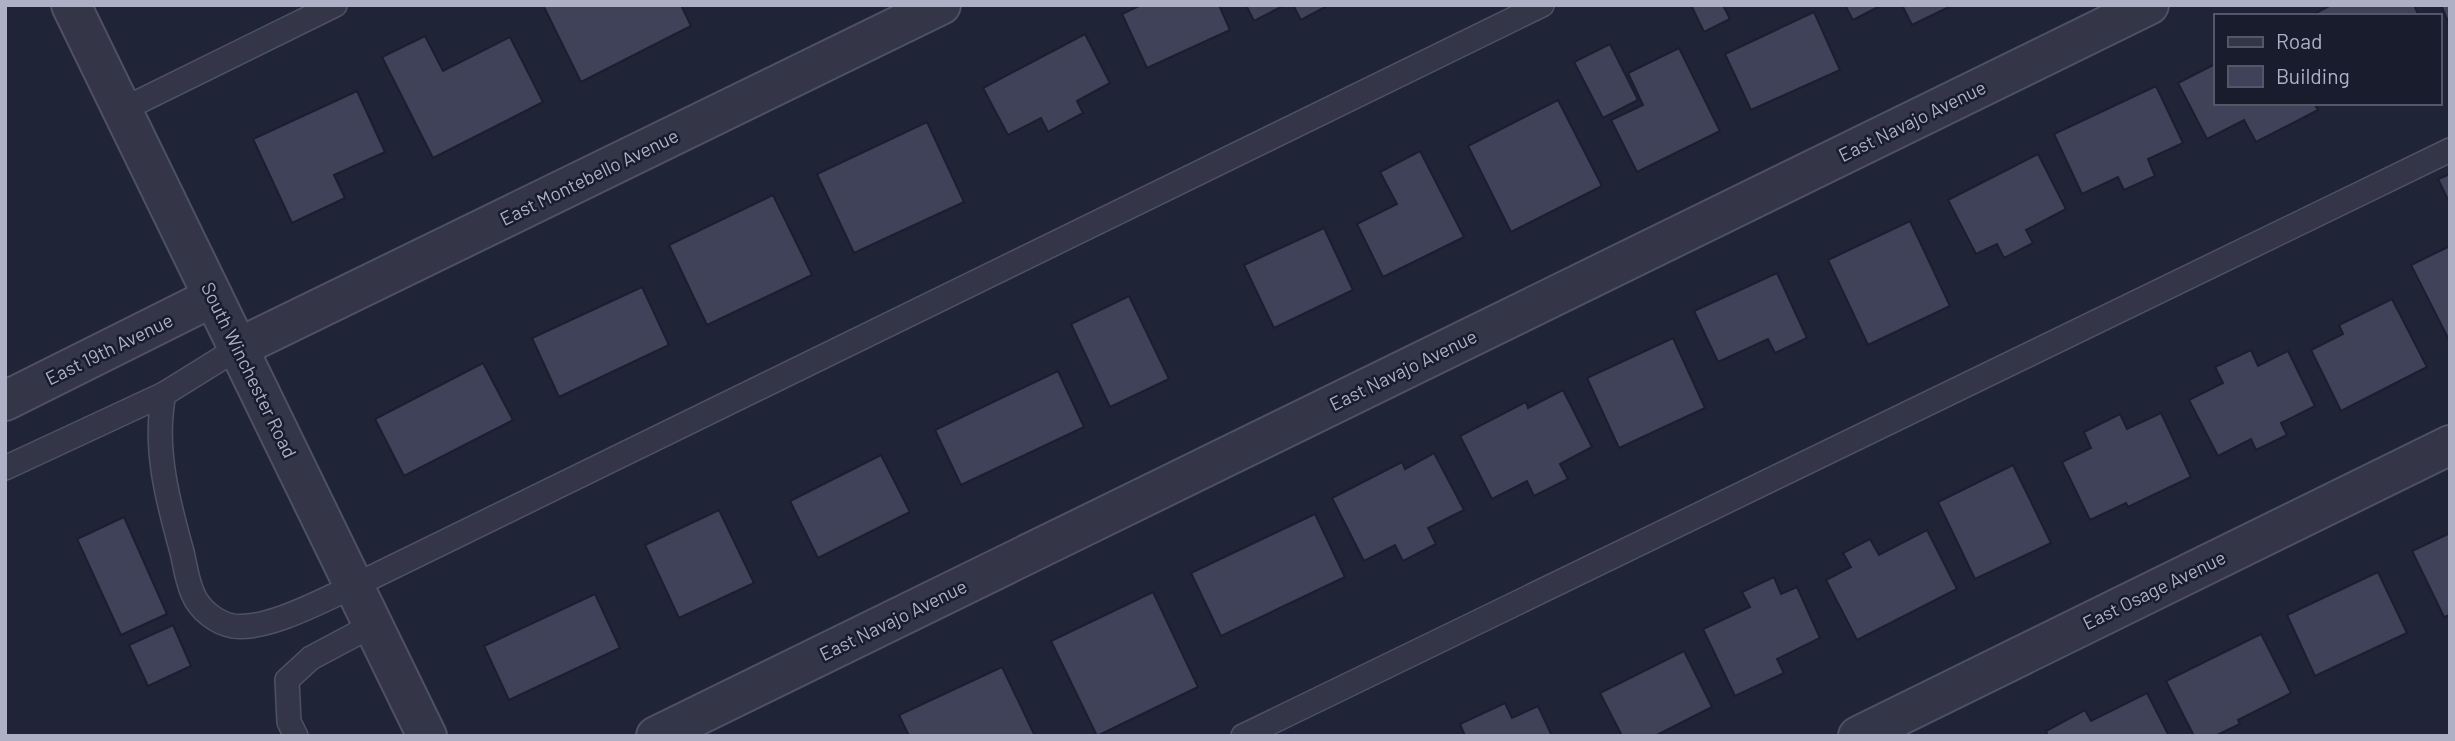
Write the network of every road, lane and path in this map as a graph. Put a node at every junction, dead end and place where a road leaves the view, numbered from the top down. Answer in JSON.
{"nodes":[{"id":1,"x":71,"y":5,"type":"edge"},
{"id":2,"x":335,"y":5,"type":"edge"},
{"id":3,"x":941,"y":5,"type":"edge"},
{"id":4,"x":1542,"y":5,"type":"edge"},
{"id":5,"x":2150,"y":5,"type":"edge"},
{"id":6,"x":122,"y":110,"type":"junction"},
{"id":7,"x":2450,"y":150,"type":"edge"},
{"id":8,"x":213,"y":297,"type":"junction"},
{"id":9,"x":238,"y":348,"type":"junction"},
{"id":10,"x":164,"y":394,"type":"junction"},
{"id":11,"x":5,"y":401,"type":"edge"},
{"id":12,"x":2450,"y":445,"type":"edge"},
{"id":13,"x":5,"y":468,"type":"edge"},
{"id":14,"x":354,"y":586,"type":"junction"},
{"id":15,"x":373,"y":625,"type":"junction"},
{"id":16,"x":296,"y":736,"type":"edge"},
{"id":17,"x":427,"y":736,"type":"edge"},
{"id":18,"x":656,"y":736,"type":"edge"},
{"id":19,"x":1243,"y":736,"type":"edge"},
{"id":20,"x":1858,"y":736,"type":"edge"}],
"edges":[{"from":1,"to":6,"type":"street","name":"South Winchester Road"},
{"from":2,"to":6,"type":"lane"},
{"from":3,"to":9,"type":"street","name":"East Montebello Avenue"},
{"from":4,"to":14,"type":"lane"},
{"from":5,"to":18,"type":"street","name":"East Navajo Avenue"},
{"from":6,"to":8,"type":"street","name":"South Winchester Road"},
{"from":7,"to":19,"type":"lane"},
{"from":8,"to":9,"type":"street","name":"South Winchester Road"},
{"from":8,"to":11,"type":"street","name":"East 19th Avenue"},
{"from":9,"to":10,"type":"lane"},
{"from":9,"to":14,"type":"street","name":"South Winchester Road"},
{"from":10,"to":13,"type":"lane"},
{"from":10,"to":14,"type":"lane"},
{"from":12,"to":20,"type":"street","name":"East Osage Avenue"},
{"from":14,"to":15,"type":"street","name":"South Winchester Road"},
{"from":15,"to":16,"type":"lane"},
{"from":15,"to":17,"type":"street","name":"South Winchester Road"}]}
